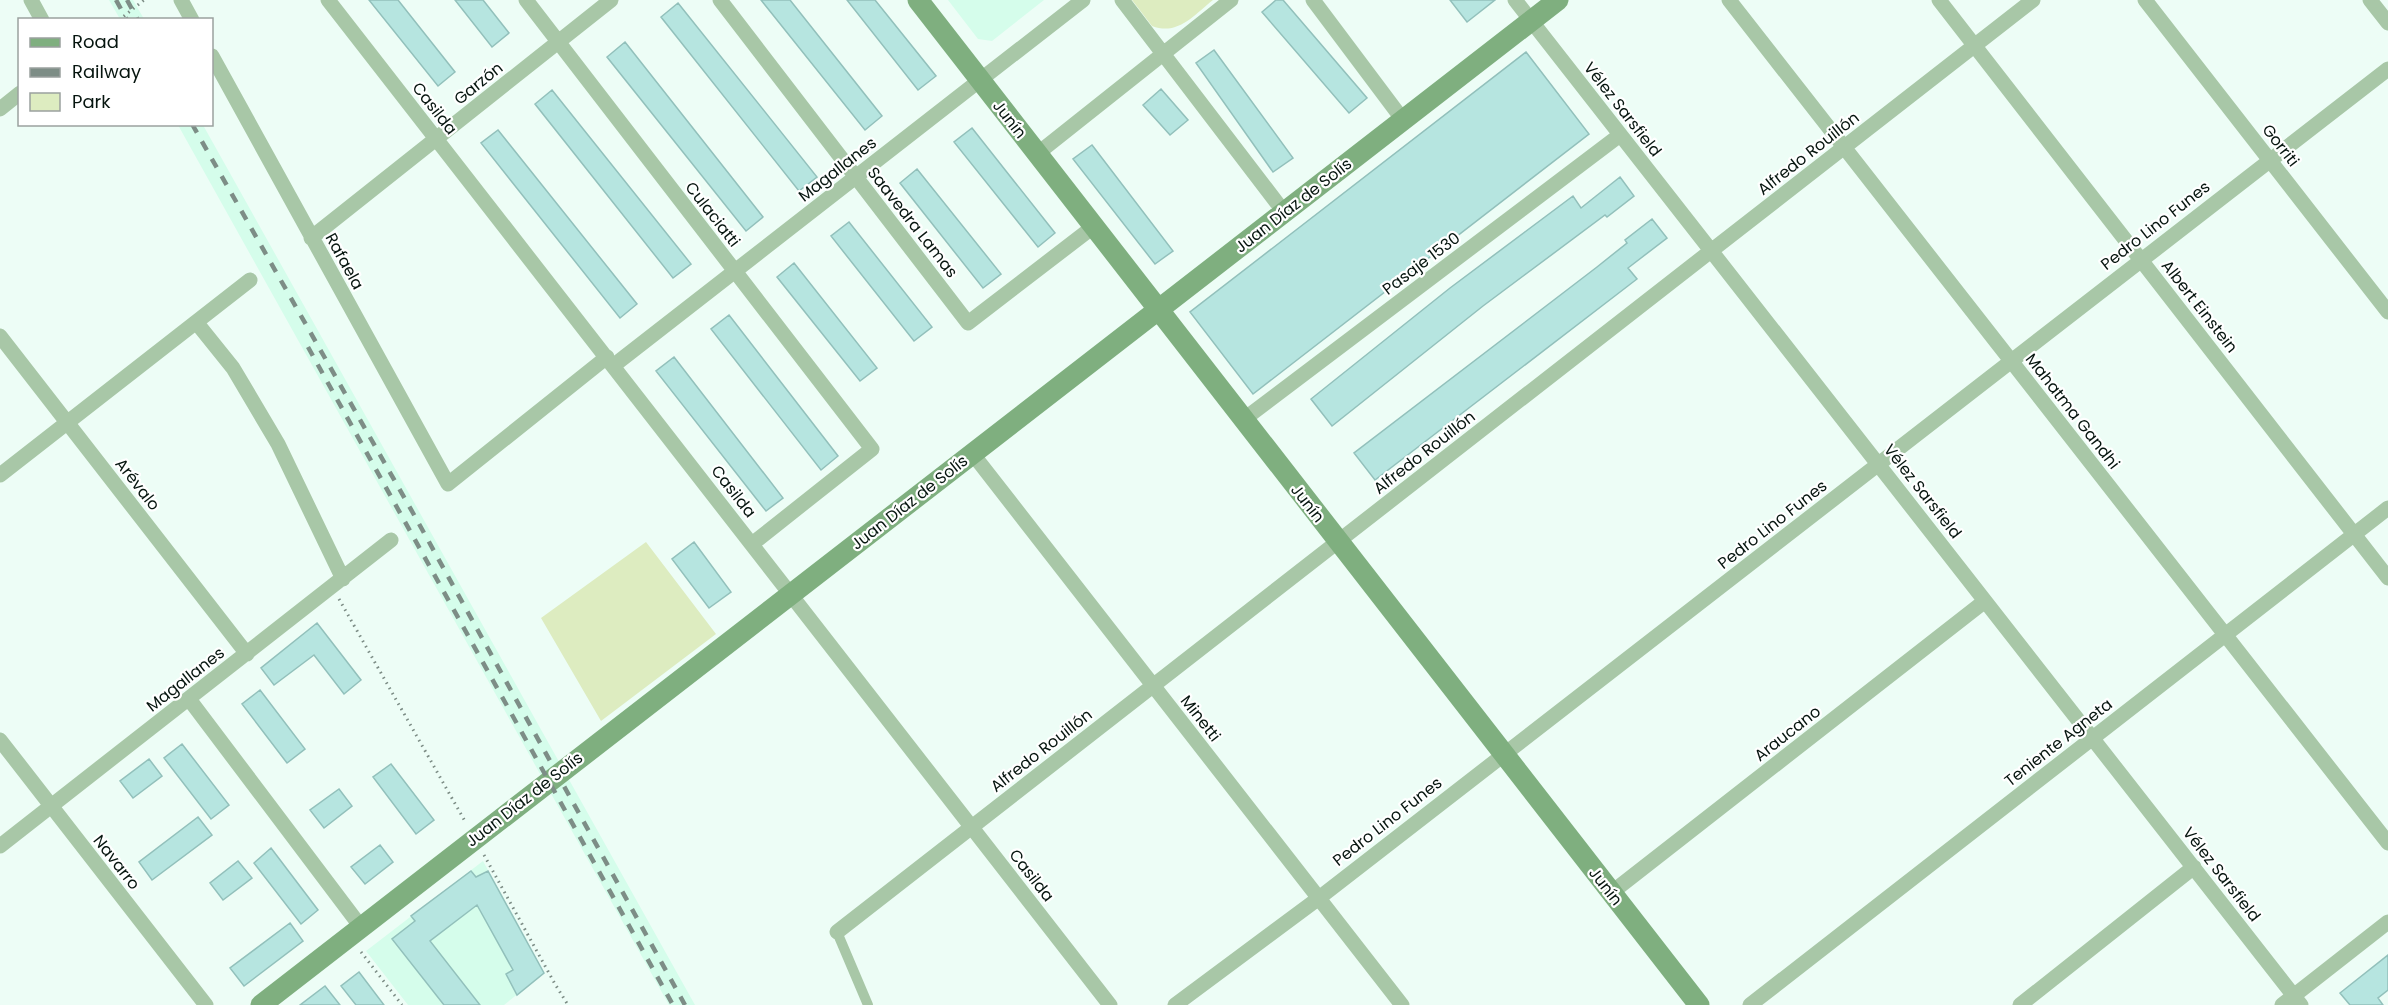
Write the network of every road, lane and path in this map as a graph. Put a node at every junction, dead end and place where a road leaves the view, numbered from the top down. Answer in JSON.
{"nodes":[{"id":1,"x":31,"y":0,"type":"edge"},
{"id":2,"x":144,"y":0,"type":"edge"},
{"id":3,"x":181,"y":0,"type":"edge"},
{"id":4,"x":328,"y":0,"type":"edge"},
{"id":5,"x":526,"y":0,"type":"edge"},
{"id":6,"x":611,"y":0,"type":"edge"},
{"id":7,"x":720,"y":0,"type":"edge"},
{"id":8,"x":918,"y":0,"type":"edge"},
{"id":9,"x":1083,"y":0,"type":"edge"},
{"id":10,"x":1122,"y":0,"type":"edge"},
{"id":11,"x":1231,"y":0,"type":"edge"},
{"id":12,"x":1313,"y":0,"type":"edge"},
{"id":13,"x":1515,"y":0,"type":"edge"},
{"id":14,"x":1558,"y":0,"type":"edge"},
{"id":15,"x":1729,"y":0,"type":"edge"},
{"id":16,"x":1940,"y":0,"type":"edge"},
{"id":17,"x":2033,"y":0,"type":"edge"},
{"id":18,"x":2145,"y":0,"type":"edge"},
{"id":19,"x":2370,"y":0,"type":"edge"},
{"id":20,"x":41,"y":18,"type":"edge"},
{"id":21,"x":122,"y":18,"type":"edge"},
{"id":22,"x":191,"y":18,"type":"edge"},
{"id":23,"x":1531,"y":20,"type":"junction"},
{"id":24,"x":2388,"y":23,"type":"edge"},
{"id":25,"x":558,"y":42,"type":"junction"},
{"id":26,"x":1975,"y":46,"type":"junction"},
{"id":27,"x":1163,"y":54,"type":"junction"},
{"id":28,"x":213,"y":58,"type":"edge"},
{"id":29,"x":2388,"y":69,"type":"edge"},
{"id":30,"x":980,"y":80,"type":"junction"},
{"id":31,"x":18,"y":95,"type":"edge"},
{"id":32,"x":0,"y":109,"type":"edge"},
{"id":33,"x":1404,"y":120,"type":"junction"},
{"id":34,"x":1620,"y":135,"type":"junction"},
{"id":35,"x":436,"y":139,"type":"junction"},
{"id":36,"x":1844,"y":147,"type":"junction"},
{"id":37,"x":1037,"y":154,"type":"junction"},
{"id":38,"x":2270,"y":160,"type":"junction"},
{"id":39,"x":855,"y":177,"type":"junction"},
{"id":40,"x":1284,"y":212,"type":"junction"},
{"id":41,"x":1093,"y":227,"type":"junction"},
{"id":42,"x":311,"y":238,"type":"junction"},
{"id":43,"x":1712,"y":251,"type":"junction"},
{"id":44,"x":2140,"y":259,"type":"junction"},
{"id":45,"x":735,"y":271,"type":"junction"},
{"id":46,"x":250,"y":280,"type":"dead end"},
{"id":47,"x":1157,"y":310,"type":"junction"},
{"id":48,"x":2388,"y":312,"type":"edge"},
{"id":49,"x":196,"y":322,"type":"junction"},
{"id":50,"x":0,"y":336,"type":"edge"},
{"id":51,"x":2011,"y":361,"type":"junction"},
{"id":52,"x":610,"y":362,"type":"junction"},
{"id":53,"x":1243,"y":420,"type":"junction"},
{"id":54,"x":67,"y":422,"type":"junction"},
{"id":55,"x":972,"y":453,"type":"junction"},
{"id":56,"x":1878,"y":464,"type":"junction"},
{"id":57,"x":0,"y":475,"type":"edge"},
{"id":58,"x":448,"y":484,"type":"joint"},
{"id":59,"x":2388,"y":508,"type":"edge"},
{"id":60,"x":2354,"y":534,"type":"junction"},
{"id":61,"x":391,"y":540,"type":"dead end"},
{"id":62,"x":1338,"y":542,"type":"junction"},
{"id":63,"x":752,"y":544,"type":"junction"},
{"id":64,"x":2388,"y":578,"type":"edge"},
{"id":65,"x":338,"y":583,"type":"junction"},
{"id":66,"x":791,"y":593,"type":"junction"},
{"id":67,"x":1985,"y":601,"type":"junction"},
{"id":68,"x":2225,"y":635,"type":"junction"},
{"id":69,"x":247,"y":654,"type":"junction"},
{"id":70,"x":1153,"y":686,"type":"junction"},
{"id":71,"x":189,"y":699,"type":"junction"},
{"id":72,"x":2092,"y":738,"type":"junction"},
{"id":73,"x":0,"y":740,"type":"edge"},
{"id":74,"x":1503,"y":754,"type":"junction"},
{"id":75,"x":51,"y":806,"type":"junction"},
{"id":76,"x":972,"y":827,"type":"junction"},
{"id":77,"x":475,"y":838,"type":"junction"},
{"id":78,"x":2388,"y":843,"type":"edge"},
{"id":79,"x":0,"y":846,"type":"edge"},
{"id":80,"x":2194,"y":867,"type":"junction"},
{"id":81,"x":1611,"y":893,"type":"junction"},
{"id":82,"x":1318,"y":898,"type":"junction"},
{"id":83,"x":2388,"y":922,"type":"edge"},
{"id":84,"x":355,"y":932,"type":"junction"},
{"id":85,"x":837,"y":932,"type":"joint"},
{"id":86,"x":2292,"y":1002,"type":"edge"},
{"id":87,"x":206,"y":1005,"type":"edge"},
{"id":88,"x":261,"y":1005,"type":"edge"},
{"id":89,"x":402,"y":1005,"type":"edge"},
{"id":90,"x":568,"y":1005,"type":"edge"},
{"id":91,"x":868,"y":1005,"type":"edge"},
{"id":92,"x":1110,"y":1005,"type":"edge"},
{"id":93,"x":1175,"y":1005,"type":"edge"},
{"id":94,"x":1402,"y":1005,"type":"edge"},
{"id":95,"x":1699,"y":1005,"type":"edge"},
{"id":96,"x":1750,"y":1005,"type":"edge"},
{"id":97,"x":2020,"y":1005,"type":"edge"}],
"edges":[{"from":1,"to":20,"type":"street"},
{"from":2,"to":21,"type":"path"},
{"from":3,"to":22,"type":"street"},
{"from":4,"to":35,"type":"street","name":"Casilda"},
{"from":5,"to":25,"type":"street","name":"Culaciatti"},
{"from":6,"to":25,"type":"street","name":"Garzón"},
{"from":7,"to":39,"type":"street","name":"Saavedra Lamas"},
{"from":8,"to":30,"type":"main road","name":"Junín"},
{"from":9,"to":30,"type":"street","name":"Magallanes"},
{"from":10,"to":27,"type":"street"},
{"from":11,"to":27,"type":"street"},
{"from":12,"to":33,"type":"street"},
{"from":13,"to":23,"type":"street","name":"Vélez Sarsfield"},
{"from":14,"to":23,"type":"main road","name":"Juan Díaz de Solís"},
{"from":15,"to":36,"type":"street","name":"Mahatma Gandhi"},
{"from":16,"to":26,"type":"street","name":"Albert Einstein"},
{"from":17,"to":26,"type":"street","name":"Alfredo Rouillón"},
{"from":18,"to":38,"type":"street","name":"Gorriti"},
{"from":19,"to":24,"type":"street"},
{"from":23,"to":33,"type":"main road","name":"Juan Díaz de Solís"},
{"from":23,"to":34,"type":"street","name":"Vélez Sarsfield"},
{"from":25,"to":35,"type":"street","name":"Garzón"},
{"from":25,"to":45,"type":"street","name":"Culaciatti"},
{"from":26,"to":36,"type":"street","name":"Alfredo Rouillón"},
{"from":26,"to":44,"type":"street","name":"Albert Einstein"},
{"from":27,"to":37,"type":"street"},
{"from":27,"to":40,"type":"street"},
{"from":28,"to":42,"type":"street","name":"Rafaela"},
{"from":29,"to":38,"type":"street","name":"Pedro Lino Funes"},
{"from":30,"to":37,"type":"main road","name":"Junín"},
{"from":30,"to":39,"type":"street","name":"Magallanes"},
{"from":31,"to":32,"type":"street"},
{"from":33,"to":40,"type":"main road","name":"Juan Díaz de Solís"},
{"from":34,"to":43,"type":"street","name":"Vélez Sarsfield"},
{"from":34,"to":53,"type":"street","name":"Pasaje 1530"},
{"from":35,"to":42,"type":"street","name":"Garzón"},
{"from":35,"to":52,"type":"street","name":"Casilda"},
{"from":36,"to":43,"type":"street","name":"Alfredo Rouillón"},
{"from":36,"to":51,"type":"street","name":"Mahatma Gandhi"},
{"from":37,"to":41,"type":"main road","name":"Junín"},
{"from":38,"to":44,"type":"street","name":"Pedro Lino Funes"},
{"from":38,"to":48,"type":"street","name":"Gorriti"},
{"from":39,"to":41,"type":"street","name":"Saavedra Lamas"},
{"from":39,"to":45,"type":"street","name":"Magallanes"},
{"from":40,"to":47,"type":"main road","name":"Juan Díaz de Solís"},
{"from":41,"to":47,"type":"main road","name":"Junín"},
{"from":42,"to":58,"type":"street","name":"Rafaela"},
{"from":43,"to":56,"type":"street","name":"Vélez Sarsfield"},
{"from":43,"to":62,"type":"street","name":"Alfredo Rouillón"},
{"from":44,"to":51,"type":"street","name":"Pedro Lino Funes"},
{"from":44,"to":60,"type":"street","name":"Albert Einstein"},
{"from":45,"to":52,"type":"street","name":"Magallanes"},
{"from":45,"to":63,"type":"street","name":"Culaciatti"},
{"from":46,"to":49,"type":"street"},
{"from":47,"to":53,"type":"main road","name":"Junín"},
{"from":47,"to":55,"type":"main road","name":"Juan Díaz de Solís"},
{"from":49,"to":54,"type":"street"},
{"from":49,"to":65,"type":"street"},
{"from":50,"to":54,"type":"street","name":"Arévalo"},
{"from":51,"to":56,"type":"street","name":"Pedro Lino Funes"},
{"from":51,"to":68,"type":"street","name":"Mahatma Gandhi"},
{"from":52,"to":58,"type":"street","name":"Magallanes"},
{"from":52,"to":63,"type":"street","name":"Casilda"},
{"from":53,"to":62,"type":"main road","name":"Junín"},
{"from":54,"to":57,"type":"street"},
{"from":54,"to":69,"type":"street","name":"Arévalo"},
{"from":55,"to":66,"type":"main road","name":"Juan Díaz de Solís"},
{"from":55,"to":70,"type":"street","name":"Minetti"},
{"from":56,"to":67,"type":"street","name":"Vélez Sarsfield"},
{"from":56,"to":74,"type":"street","name":"Pedro Lino Funes"},
{"from":59,"to":60,"type":"street","name":"Teniente Agneta"},
{"from":60,"to":64,"type":"street","name":"Albert Einstein"},
{"from":60,"to":68,"type":"street","name":"Teniente Agneta"},
{"from":61,"to":65,"type":"street","name":"Magallanes"},
{"from":62,"to":70,"type":"street","name":"Alfredo Rouillón"},
{"from":62,"to":74,"type":"main road","name":"Junín"},
{"from":63,"to":66,"type":"street","name":"Casilda"},
{"from":65,"to":69,"type":"street","name":"Magallanes"},
{"from":65,"to":77,"type":"path"},
{"from":66,"to":76,"type":"street","name":"Casilda"},
{"from":66,"to":77,"type":"main road","name":"Juan Díaz de Solís"},
{"from":67,"to":72,"type":"street","name":"Vélez Sarsfield"},
{"from":67,"to":81,"type":"street","name":"Araucano"},
{"from":68,"to":72,"type":"street","name":"Teniente Agneta"},
{"from":68,"to":78,"type":"street","name":"Mahatma Gandhi"},
{"from":69,"to":71,"type":"street","name":"Magallanes"},
{"from":70,"to":76,"type":"street","name":"Alfredo Rouillón"},
{"from":70,"to":82,"type":"street","name":"Minetti"},
{"from":71,"to":75,"type":"street","name":"Magallanes"},
{"from":71,"to":84,"type":"street"},
{"from":72,"to":80,"type":"street","name":"Vélez Sarsfield"},
{"from":72,"to":96,"type":"street","name":"Teniente Agneta"},
{"from":73,"to":75,"type":"street","name":"Navarro"},
{"from":74,"to":81,"type":"main road","name":"Junín"},
{"from":74,"to":82,"type":"street","name":"Pedro Lino Funes"},
{"from":75,"to":79,"type":"street","name":"Magallanes"},
{"from":75,"to":87,"type":"street","name":"Navarro"},
{"from":76,"to":85,"type":"street","name":"Alfredo Rouillón"},
{"from":76,"to":92,"type":"street","name":"Casilda"},
{"from":77,"to":84,"type":"main road","name":"Juan Díaz de Solís"},
{"from":77,"to":90,"type":"path"},
{"from":80,"to":86,"type":"street","name":"Vélez Sarsfield"},
{"from":80,"to":97,"type":"street"},
{"from":81,"to":95,"type":"main road","name":"Junín"},
{"from":82,"to":93,"type":"street","name":"Pedro Lino Funes"},
{"from":82,"to":94,"type":"street","name":"Minetti"},
{"from":83,"to":86,"type":"street"},
{"from":84,"to":88,"type":"main road","name":"Juan Díaz de Solís"},
{"from":84,"to":89,"type":"path"},
{"from":85,"to":91,"type":"street"}]}
